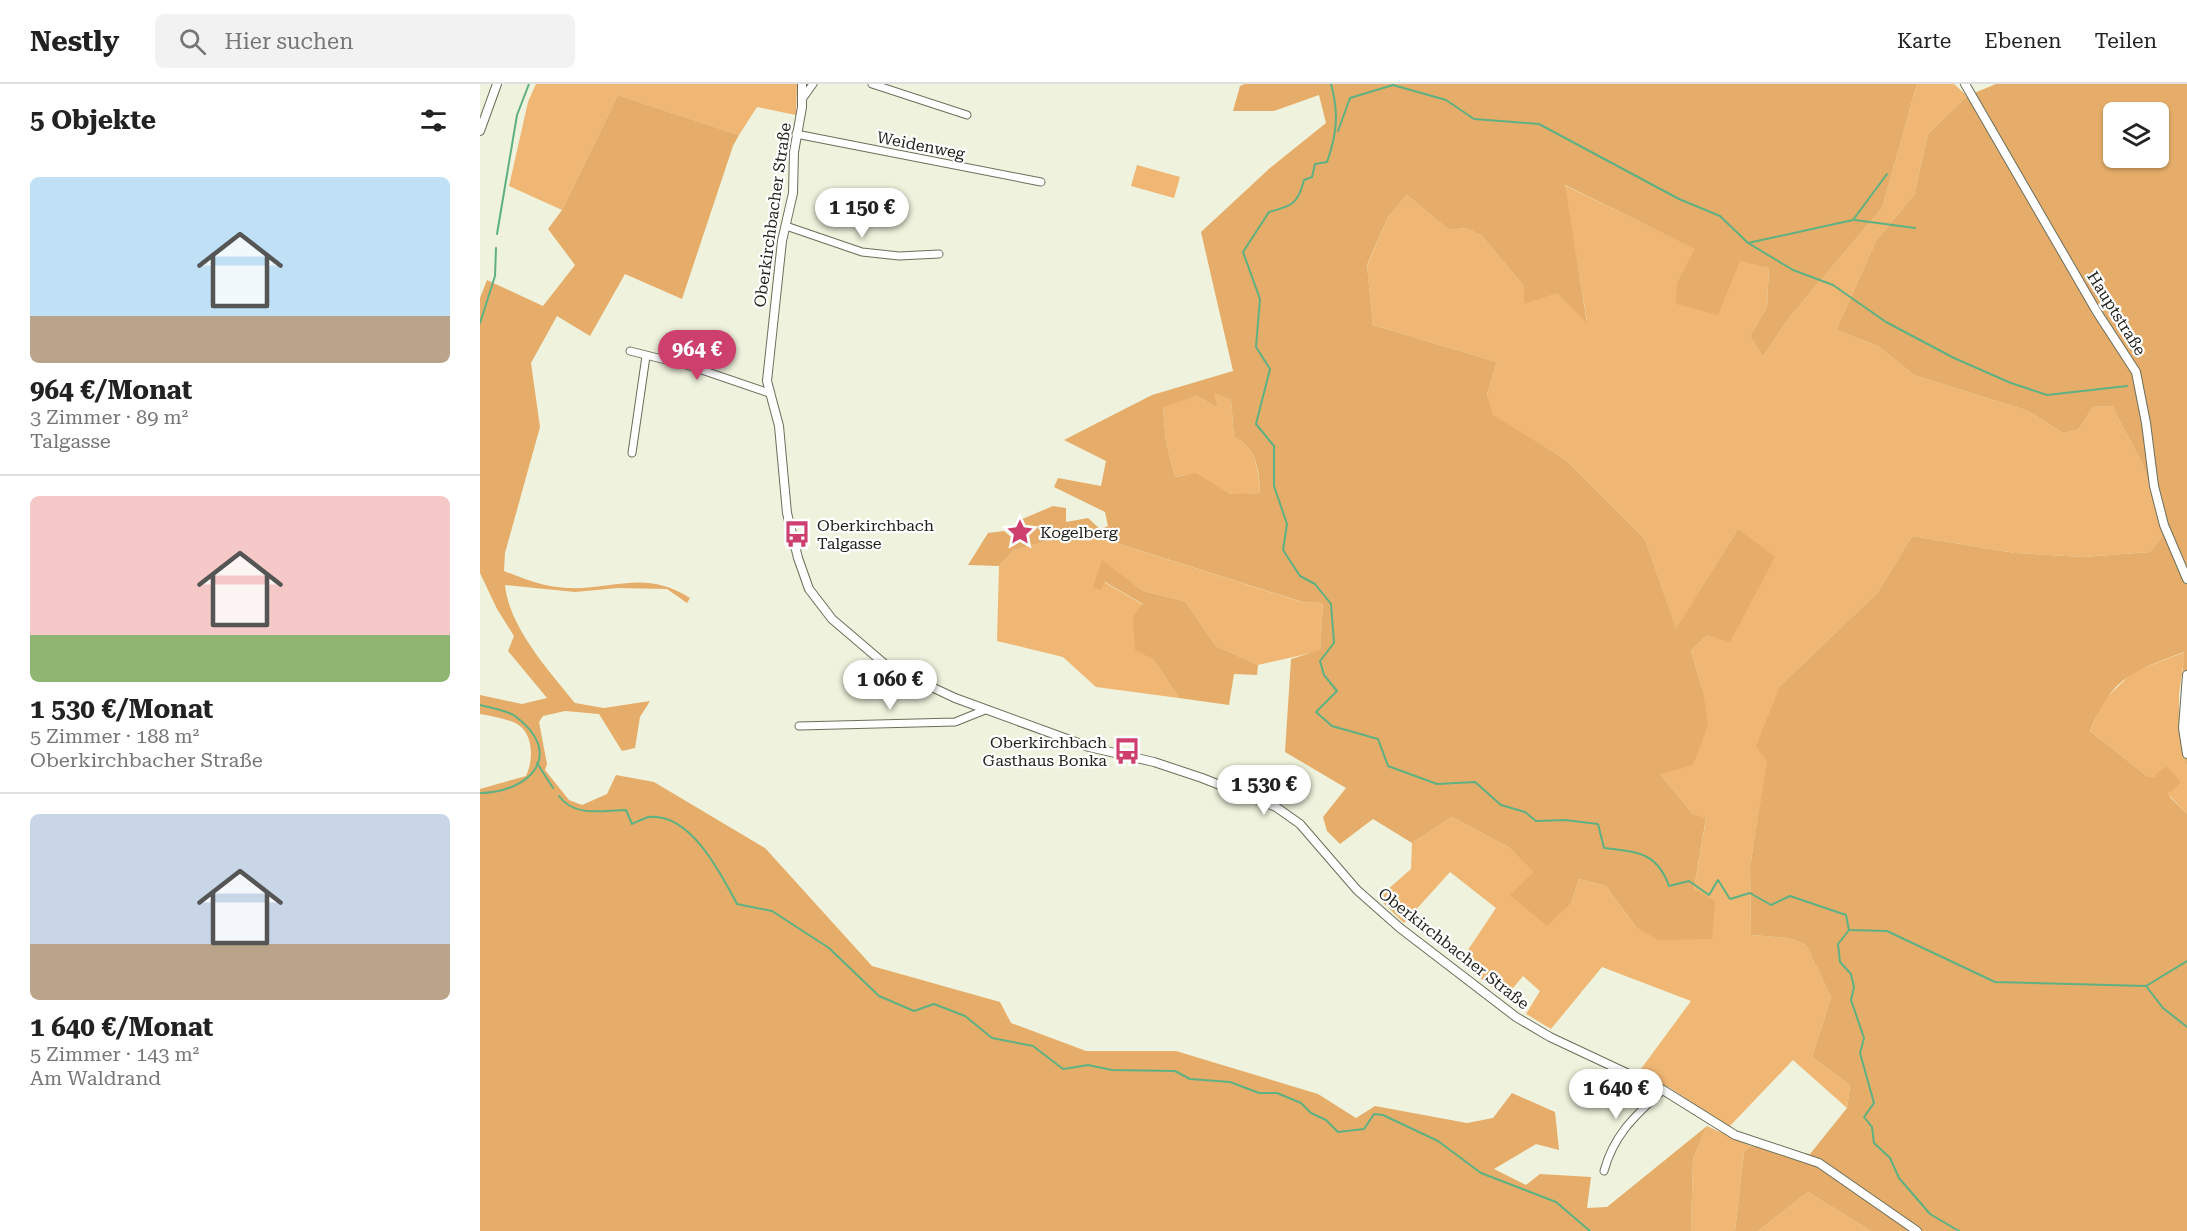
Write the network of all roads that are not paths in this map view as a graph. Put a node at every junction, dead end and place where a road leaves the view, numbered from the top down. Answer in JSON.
{"nodes":[{"id":1,"x":497,"y":84,"type":"edge"},
{"id":2,"x":802,"y":84,"type":"edge"},
{"id":3,"x":813,"y":84,"type":"edge"},
{"id":4,"x":872,"y":84,"type":"edge"},
{"id":5,"x":1965,"y":84,"type":"edge"},
{"id":6,"x":803,"y":98,"type":"junction"},
{"id":7,"x":967,"y":115,"type":"dead end"},
{"id":8,"x":480,"y":131,"type":"edge"},
{"id":9,"x":796,"y":134,"type":"junction"},
{"id":10,"x":1041,"y":182,"type":"dead end"},
{"id":11,"x":786,"y":226,"type":"junction"},
{"id":12,"x":939,"y":254,"type":"dead end"},
{"id":13,"x":630,"y":351,"type":"dead end"},
{"id":14,"x":646,"y":356,"type":"junction"},
{"id":15,"x":770,"y":393,"type":"junction"},
{"id":16,"x":632,"y":453,"type":"dead end"},
{"id":17,"x":2187,"y":579,"type":"edge"},
{"id":18,"x":2187,"y":675,"type":"edge"},
{"id":19,"x":985,"y":710,"type":"junction"},
{"id":20,"x":799,"y":726,"type":"dead end"},
{"id":21,"x":2187,"y":754,"type":"edge"},
{"id":22,"x":1662,"y":1090,"type":"junction"},
{"id":23,"x":1604,"y":1171,"type":"dead end"},
{"id":24,"x":1917,"y":1231,"type":"edge"}],
"edges":[{"from":1,"to":8,"type":"street"},
{"from":2,"to":6,"type":"street","name":"Oberkirchbacher Straße"},
{"from":3,"to":6,"type":"street"},
{"from":4,"to":7,"type":"street"},
{"from":5,"to":17,"type":"street","name":"Hauptstraße"},
{"from":6,"to":9,"type":"street","name":"Oberkirchbacher Straße"},
{"from":9,"to":10,"type":"street","name":"Weidenweg"},
{"from":9,"to":11,"type":"street","name":"Oberkirchbacher Straße"},
{"from":11,"to":12,"type":"street"},
{"from":11,"to":15,"type":"street","name":"Oberkirchbacher Straße"},
{"from":13,"to":14,"type":"street"},
{"from":14,"to":15,"type":"street"},
{"from":14,"to":16,"type":"street"},
{"from":15,"to":19,"type":"street","name":"Oberkirchbacher Straße"},
{"from":18,"to":21,"type":"street"},
{"from":19,"to":20,"type":"street"},
{"from":19,"to":22,"type":"street","name":"Oberkirchbacher Straße"},
{"from":22,"to":23,"type":"street"},
{"from":22,"to":24,"type":"street","name":"Oberkirchbacher Straße"}]}
